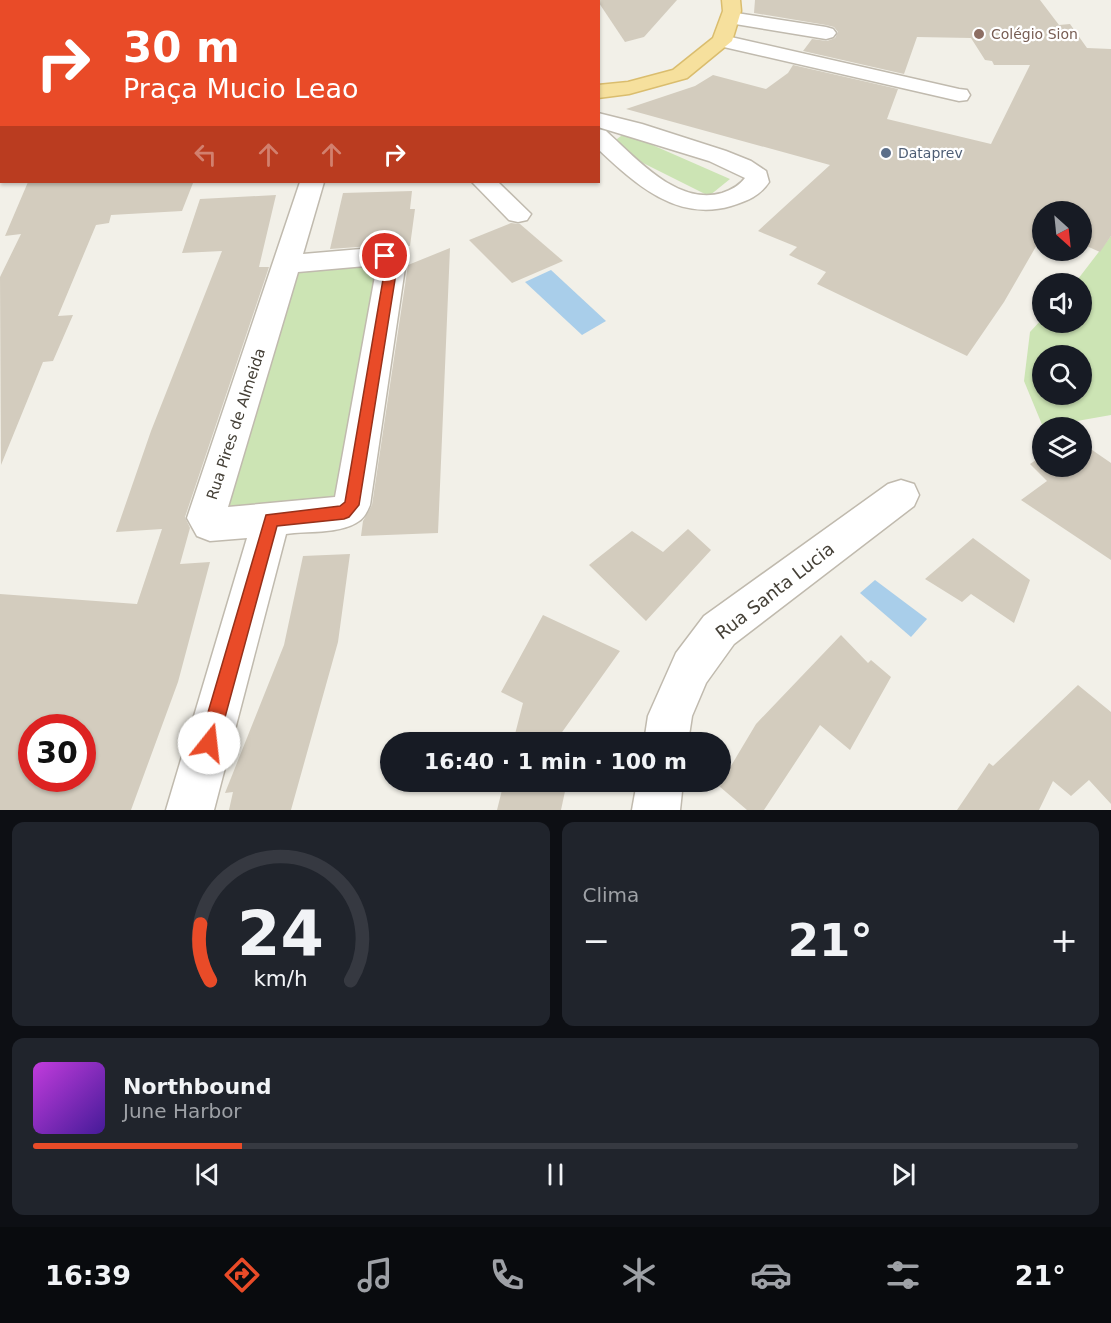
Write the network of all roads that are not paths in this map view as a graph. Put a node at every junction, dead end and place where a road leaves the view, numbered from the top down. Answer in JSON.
{"nodes":[{"id":1,"x":731,"y":10,"type":"edge"},
{"id":2,"x":820,"y":14,"type":"dead end"},
{"id":3,"x":826,"y":33,"type":"dead end"},
{"id":4,"x":722,"y":41,"type":"junction"},
{"id":5,"x":600,"y":92,"type":"edge"},
{"id":6,"x":959,"y":95,"type":"dead end"},
{"id":7,"x":600,"y":120,"type":"edge"},
{"id":8,"x":600,"y":138,"type":"edge"},
{"id":9,"x":312,"y":183,"type":"edge"},
{"id":10,"x":485,"y":183,"type":"edge"},
{"id":11,"x":518,"y":214,"type":"dead end"},
{"id":12,"x":286,"y":264,"type":"junction"},
{"id":13,"x":901,"y":495,"type":"dead end"},
{"id":14,"x":271,"y":519,"type":"junction"},
{"id":15,"x":668,"y":732,"type":"edge"},
{"id":16,"x":659,"y":792,"type":"edge"},
{"id":17,"x":190,"y":810,"type":"edge"},
{"id":18,"x":656,"y":810,"type":"edge"}],
"edges":[{"from":1,"to":2,"type":"street"},
{"from":1,"to":3,"type":"street"},
{"from":1,"to":4,"type":"main road"},
{"from":4,"to":5,"type":"main road"},
{"from":4,"to":6,"type":"street"},
{"from":7,"to":8,"type":"street"},
{"from":9,"to":12,"type":"street","name":"Rua Pires de Almeida"},
{"from":10,"to":11,"type":"street"},
{"from":12,"to":14,"type":"street","name":"Rua Pires de Almeida"},
{"from":12,"to":14,"type":"street"},
{"from":13,"to":15,"type":"street","name":"Rua Santa Lucia"},
{"from":14,"to":17,"type":"street"},
{"from":16,"to":18,"type":"street"}]}
